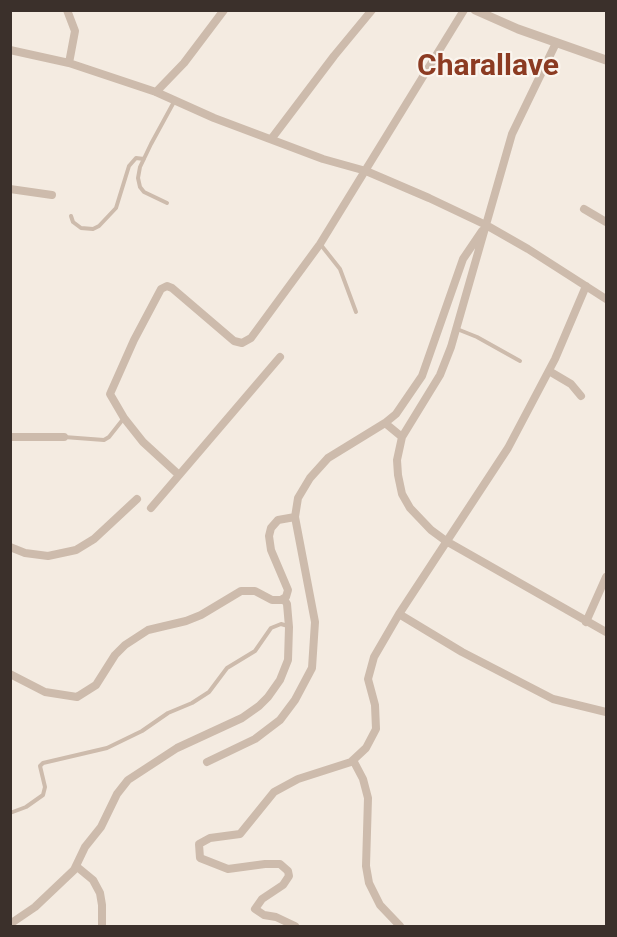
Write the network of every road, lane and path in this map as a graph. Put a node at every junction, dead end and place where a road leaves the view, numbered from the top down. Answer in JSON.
{"nodes":[{"id":1,"x":67,"y":10,"type":"edge"},
{"id":2,"x":224,"y":10,"type":"edge"},
{"id":3,"x":372,"y":10,"type":"edge"},
{"id":4,"x":464,"y":10,"type":"edge"},
{"id":5,"x":475,"y":10,"type":"edge"},
{"id":6,"x":556,"y":43,"type":"junction"},
{"id":7,"x":10,"y":50,"type":"edge"},
{"id":8,"x":606,"y":60,"type":"edge"},
{"id":9,"x":69,"y":63,"type":"junction"},
{"id":10,"x":156,"y":92,"type":"junction"},
{"id":11,"x":176,"y":100,"type":"junction"},
{"id":12,"x":272,"y":138,"type":"junction"},
{"id":13,"x":144,"y":159,"type":"junction"},
{"id":14,"x":366,"y":171,"type":"junction"},
{"id":15,"x":10,"y":189,"type":"edge"},
{"id":16,"x":52,"y":195,"type":"dead end"},
{"id":17,"x":167,"y":203,"type":"dead end"},
{"id":18,"x":584,"y":209,"type":"dead end"},
{"id":19,"x":71,"y":216,"type":"dead end"},
{"id":20,"x":606,"y":222,"type":"edge"},
{"id":21,"x":486,"y":225,"type":"junction"},
{"id":22,"x":320,"y":244,"type":"junction"},
{"id":23,"x":586,"y":286,"type":"junction"},
{"id":24,"x":606,"y":299,"type":"edge"},
{"id":25,"x":356,"y":312,"type":"dead end"},
{"id":26,"x":456,"y":329,"type":"junction"},
{"id":27,"x":280,"y":357,"type":"dead end"},
{"id":28,"x":519,"y":361,"type":"dead end"},
{"id":29,"x":549,"y":371,"type":"junction"},
{"id":30,"x":581,"y":396,"type":"dead end"},
{"id":31,"x":124,"y":418,"type":"junction"},
{"id":32,"x":385,"y":423,"type":"junction"},
{"id":33,"x":10,"y":437,"type":"edge"},
{"id":34,"x":64,"y":437,"type":"joint"},
{"id":35,"x":402,"y":437,"type":"junction"},
{"id":36,"x":178,"y":475,"type":"junction"},
{"id":37,"x":137,"y":499,"type":"dead end"},
{"id":38,"x":151,"y":508,"type":"dead end"},
{"id":39,"x":295,"y":517,"type":"junction"},
{"id":40,"x":446,"y":541,"type":"junction"},
{"id":41,"x":10,"y":547,"type":"edge"},
{"id":42,"x":606,"y":577,"type":"edge"},
{"id":43,"x":284,"y":599,"type":"junction"},
{"id":44,"x":399,"y":614,"type":"junction"},
{"id":45,"x":586,"y":622,"type":"junction"},
{"id":46,"x":289,"y":627,"type":"junction"},
{"id":47,"x":606,"y":632,"type":"edge"},
{"id":48,"x":10,"y":674,"type":"edge"},
{"id":49,"x":606,"y":712,"type":"edge"},
{"id":50,"x":354,"y":760,"type":"junction"},
{"id":51,"x":207,"y":762,"type":"dead end"},
{"id":52,"x":10,"y":813,"type":"edge"},
{"id":53,"x":76,"y":866,"type":"junction"},
{"id":54,"x":10,"y":924,"type":"edge"},
{"id":55,"x":102,"y":927,"type":"edge"},
{"id":56,"x":295,"y":927,"type":"edge"},
{"id":57,"x":400,"y":927,"type":"edge"}],
"edges":[{"from":1,"to":9,"type":"street"},
{"from":2,"to":10,"type":"street"},
{"from":3,"to":12,"type":"street"},
{"from":4,"to":14,"type":"street"},
{"from":5,"to":6,"type":"street"},
{"from":6,"to":8,"type":"street"},
{"from":6,"to":21,"type":"street"},
{"from":7,"to":9,"type":"street"},
{"from":9,"to":10,"type":"street"},
{"from":10,"to":11,"type":"street"},
{"from":11,"to":12,"type":"street"},
{"from":11,"to":13,"type":"lane"},
{"from":12,"to":14,"type":"street"},
{"from":13,"to":17,"type":"lane"},
{"from":13,"to":19,"type":"lane"},
{"from":14,"to":21,"type":"street"},
{"from":14,"to":22,"type":"street"},
{"from":15,"to":16,"type":"street"},
{"from":18,"to":20,"type":"street"},
{"from":21,"to":23,"type":"street"},
{"from":21,"to":26,"type":"street"},
{"from":21,"to":32,"type":"street"},
{"from":22,"to":25,"type":"lane"},
{"from":22,"to":31,"type":"street"},
{"from":23,"to":24,"type":"street"},
{"from":23,"to":29,"type":"street"},
{"from":26,"to":28,"type":"lane"},
{"from":26,"to":35,"type":"street"},
{"from":27,"to":36,"type":"street"},
{"from":29,"to":30,"type":"street"},
{"from":29,"to":40,"type":"street"},
{"from":31,"to":34,"type":"lane"},
{"from":31,"to":36,"type":"street"},
{"from":32,"to":35,"type":"street"},
{"from":32,"to":39,"type":"street"},
{"from":33,"to":34,"type":"street"},
{"from":35,"to":40,"type":"street"},
{"from":36,"to":38,"type":"street"},
{"from":37,"to":41,"type":"street"},
{"from":39,"to":43,"type":"street"},
{"from":39,"to":51,"type":"street"},
{"from":40,"to":44,"type":"street"},
{"from":40,"to":45,"type":"street"},
{"from":42,"to":45,"type":"street"},
{"from":43,"to":46,"type":"street"},
{"from":43,"to":48,"type":"street"},
{"from":44,"to":49,"type":"street"},
{"from":44,"to":50,"type":"street"},
{"from":45,"to":47,"type":"street"},
{"from":46,"to":52,"type":"lane"},
{"from":46,"to":53,"type":"street"},
{"from":50,"to":56,"type":"street"},
{"from":50,"to":57,"type":"street"},
{"from":53,"to":54,"type":"street"},
{"from":53,"to":55,"type":"street"}]}
